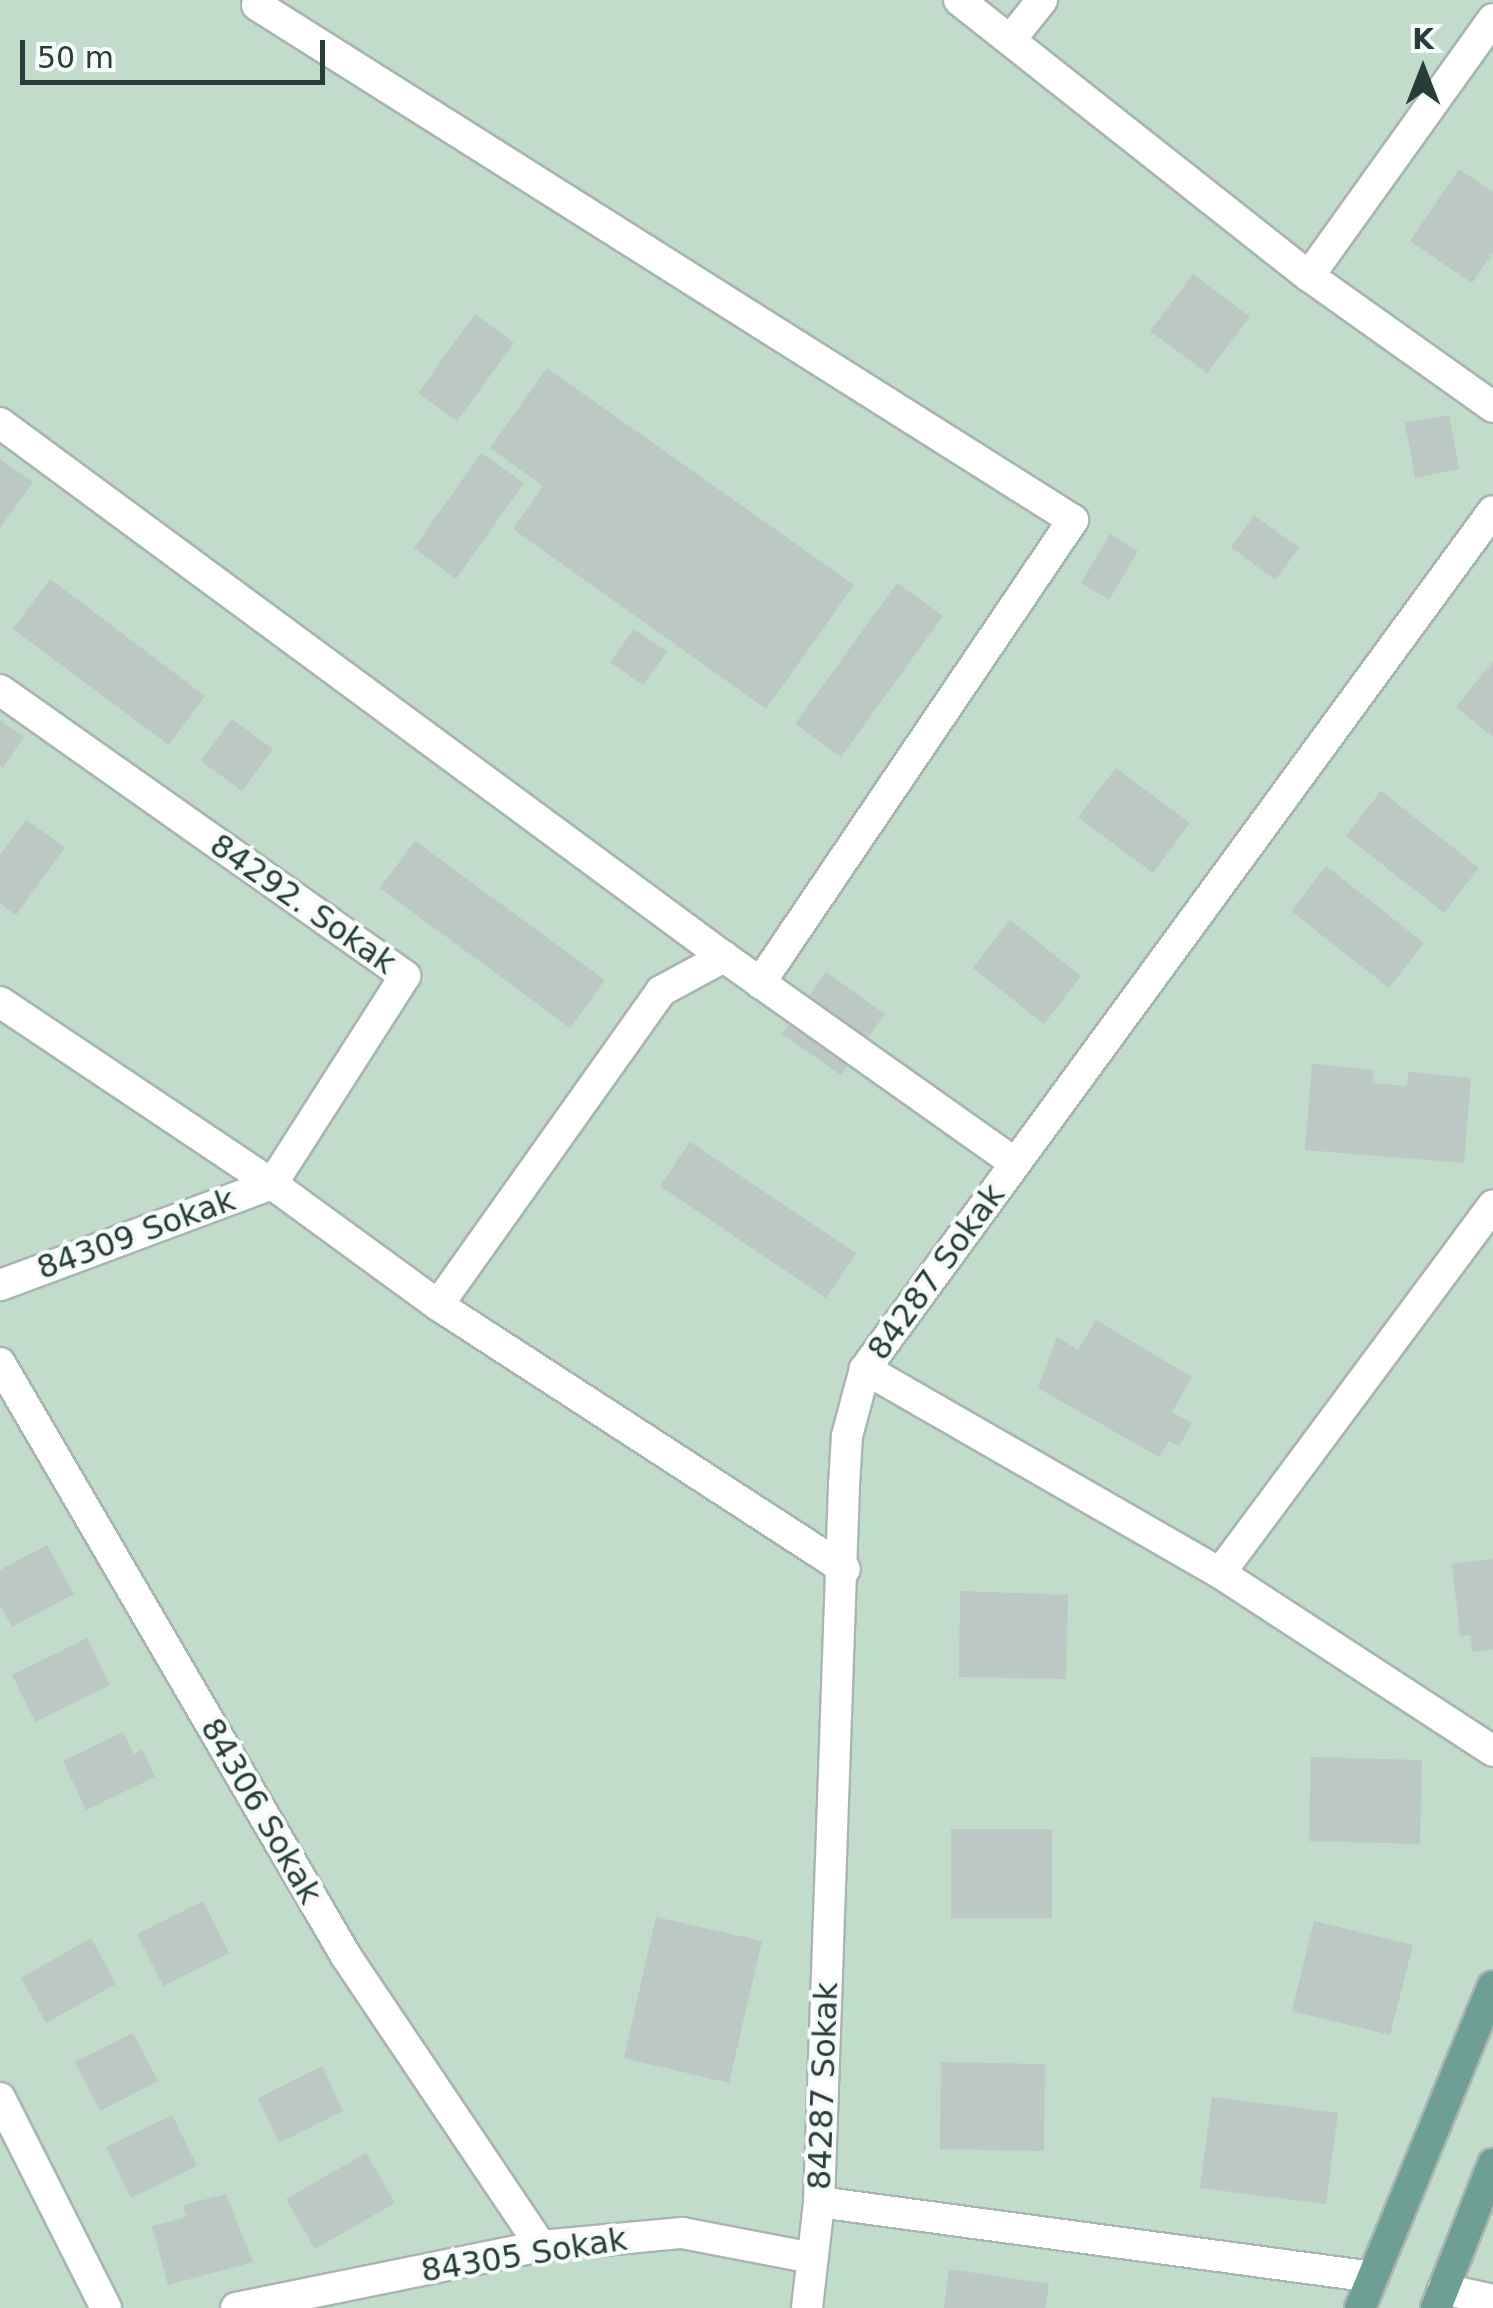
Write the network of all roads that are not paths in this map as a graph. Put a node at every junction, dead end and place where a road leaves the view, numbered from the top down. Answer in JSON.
{"nodes":[{"id":1,"x":959,"y":0,"type":"edge"},
{"id":2,"x":1042,"y":0,"type":"edge"},
{"id":3,"x":257,"y":5,"type":"dead end"},
{"id":4,"x":1493,"y":19,"type":"edge"},
{"id":5,"x":1011,"y":38,"type":"junction"},
{"id":6,"x":1309,"y":276,"type":"junction"},
{"id":7,"x":1493,"y":407,"type":"edge"},
{"id":8,"x":0,"y":423,"type":"edge"},
{"id":9,"x":1493,"y":511,"type":"edge"},
{"id":10,"x":0,"y":690,"type":"edge"},
{"id":11,"x":724,"y":957,"type":"junction"},
{"id":12,"x":760,"y":983,"type":"junction"},
{"id":13,"x":0,"y":1002,"type":"edge"},
{"id":14,"x":1015,"y":1163,"type":"junction"},
{"id":15,"x":272,"y":1184,"type":"junction"},
{"id":16,"x":1493,"y":1205,"type":"edge"},
{"id":17,"x":0,"y":1285,"type":"edge"},
{"id":18,"x":438,"y":1305,"type":"junction"},
{"id":19,"x":0,"y":1363,"type":"edge"},
{"id":20,"x":865,"y":1369,"type":"junction"},
{"id":21,"x":845,"y":1569,"type":"junction"},
{"id":22,"x":1220,"y":1572,"type":"junction"},
{"id":23,"x":1493,"y":1751,"type":"edge"},
{"id":24,"x":1493,"y":1986,"type":"edge"},
{"id":25,"x":0,"y":2098,"type":"edge"},
{"id":26,"x":1493,"y":2164,"type":"edge"},
{"id":27,"x":819,"y":2202,"type":"junction"},
{"id":28,"x":541,"y":2246,"type":"junction"},
{"id":29,"x":813,"y":2258,"type":"junction"},
{"id":30,"x":1372,"y":2277,"type":"junction"},
{"id":31,"x":1439,"y":2299,"type":"edge"},
{"id":32,"x":1493,"y":2300,"type":"edge"},
{"id":33,"x":106,"y":2308,"type":"edge"},
{"id":34,"x":236,"y":2308,"type":"edge"},
{"id":35,"x":807,"y":2308,"type":"edge"},
{"id":36,"x":1360,"y":2308,"type":"edge"}],
"edges":[{"from":1,"to":5,"type":"street"},
{"from":2,"to":5,"type":"street"},
{"from":3,"to":12,"type":"street"},
{"from":4,"to":6,"type":"street"},
{"from":5,"to":6,"type":"street"},
{"from":6,"to":7,"type":"street"},
{"from":8,"to":11,"type":"street"},
{"from":9,"to":14,"type":"street","name":"84287 Sokak"},
{"from":10,"to":15,"type":"street","name":"84292. Sokak"},
{"from":11,"to":12,"type":"street"},
{"from":11,"to":18,"type":"street"},
{"from":12,"to":14,"type":"street"},
{"from":13,"to":15,"type":"street"},
{"from":14,"to":20,"type":"street","name":"84287 Sokak"},
{"from":15,"to":17,"type":"street","name":"84309 Sokak"},
{"from":15,"to":18,"type":"street"},
{"from":16,"to":22,"type":"street"},
{"from":18,"to":21,"type":"street"},
{"from":19,"to":28,"type":"street","name":"84306 Sokak"},
{"from":20,"to":21,"type":"street","name":"84287 Sokak"},
{"from":20,"to":22,"type":"street"},
{"from":21,"to":27,"type":"street","name":"84287 Sokak"},
{"from":22,"to":23,"type":"street"},
{"from":24,"to":30,"type":"main road"},
{"from":25,"to":33,"type":"street"},
{"from":26,"to":31,"type":"main road"},
{"from":27,"to":29,"type":"street","name":"84287 Sokak"},
{"from":27,"to":30,"type":"street"},
{"from":28,"to":29,"type":"street","name":"84305 Sokak"},
{"from":28,"to":34,"type":"street","name":"84305 Sokak"},
{"from":29,"to":35,"type":"street","name":"84287 Sokak"},
{"from":30,"to":36,"type":"main road"},
{"from":31,"to":32,"type":"street"}]}
